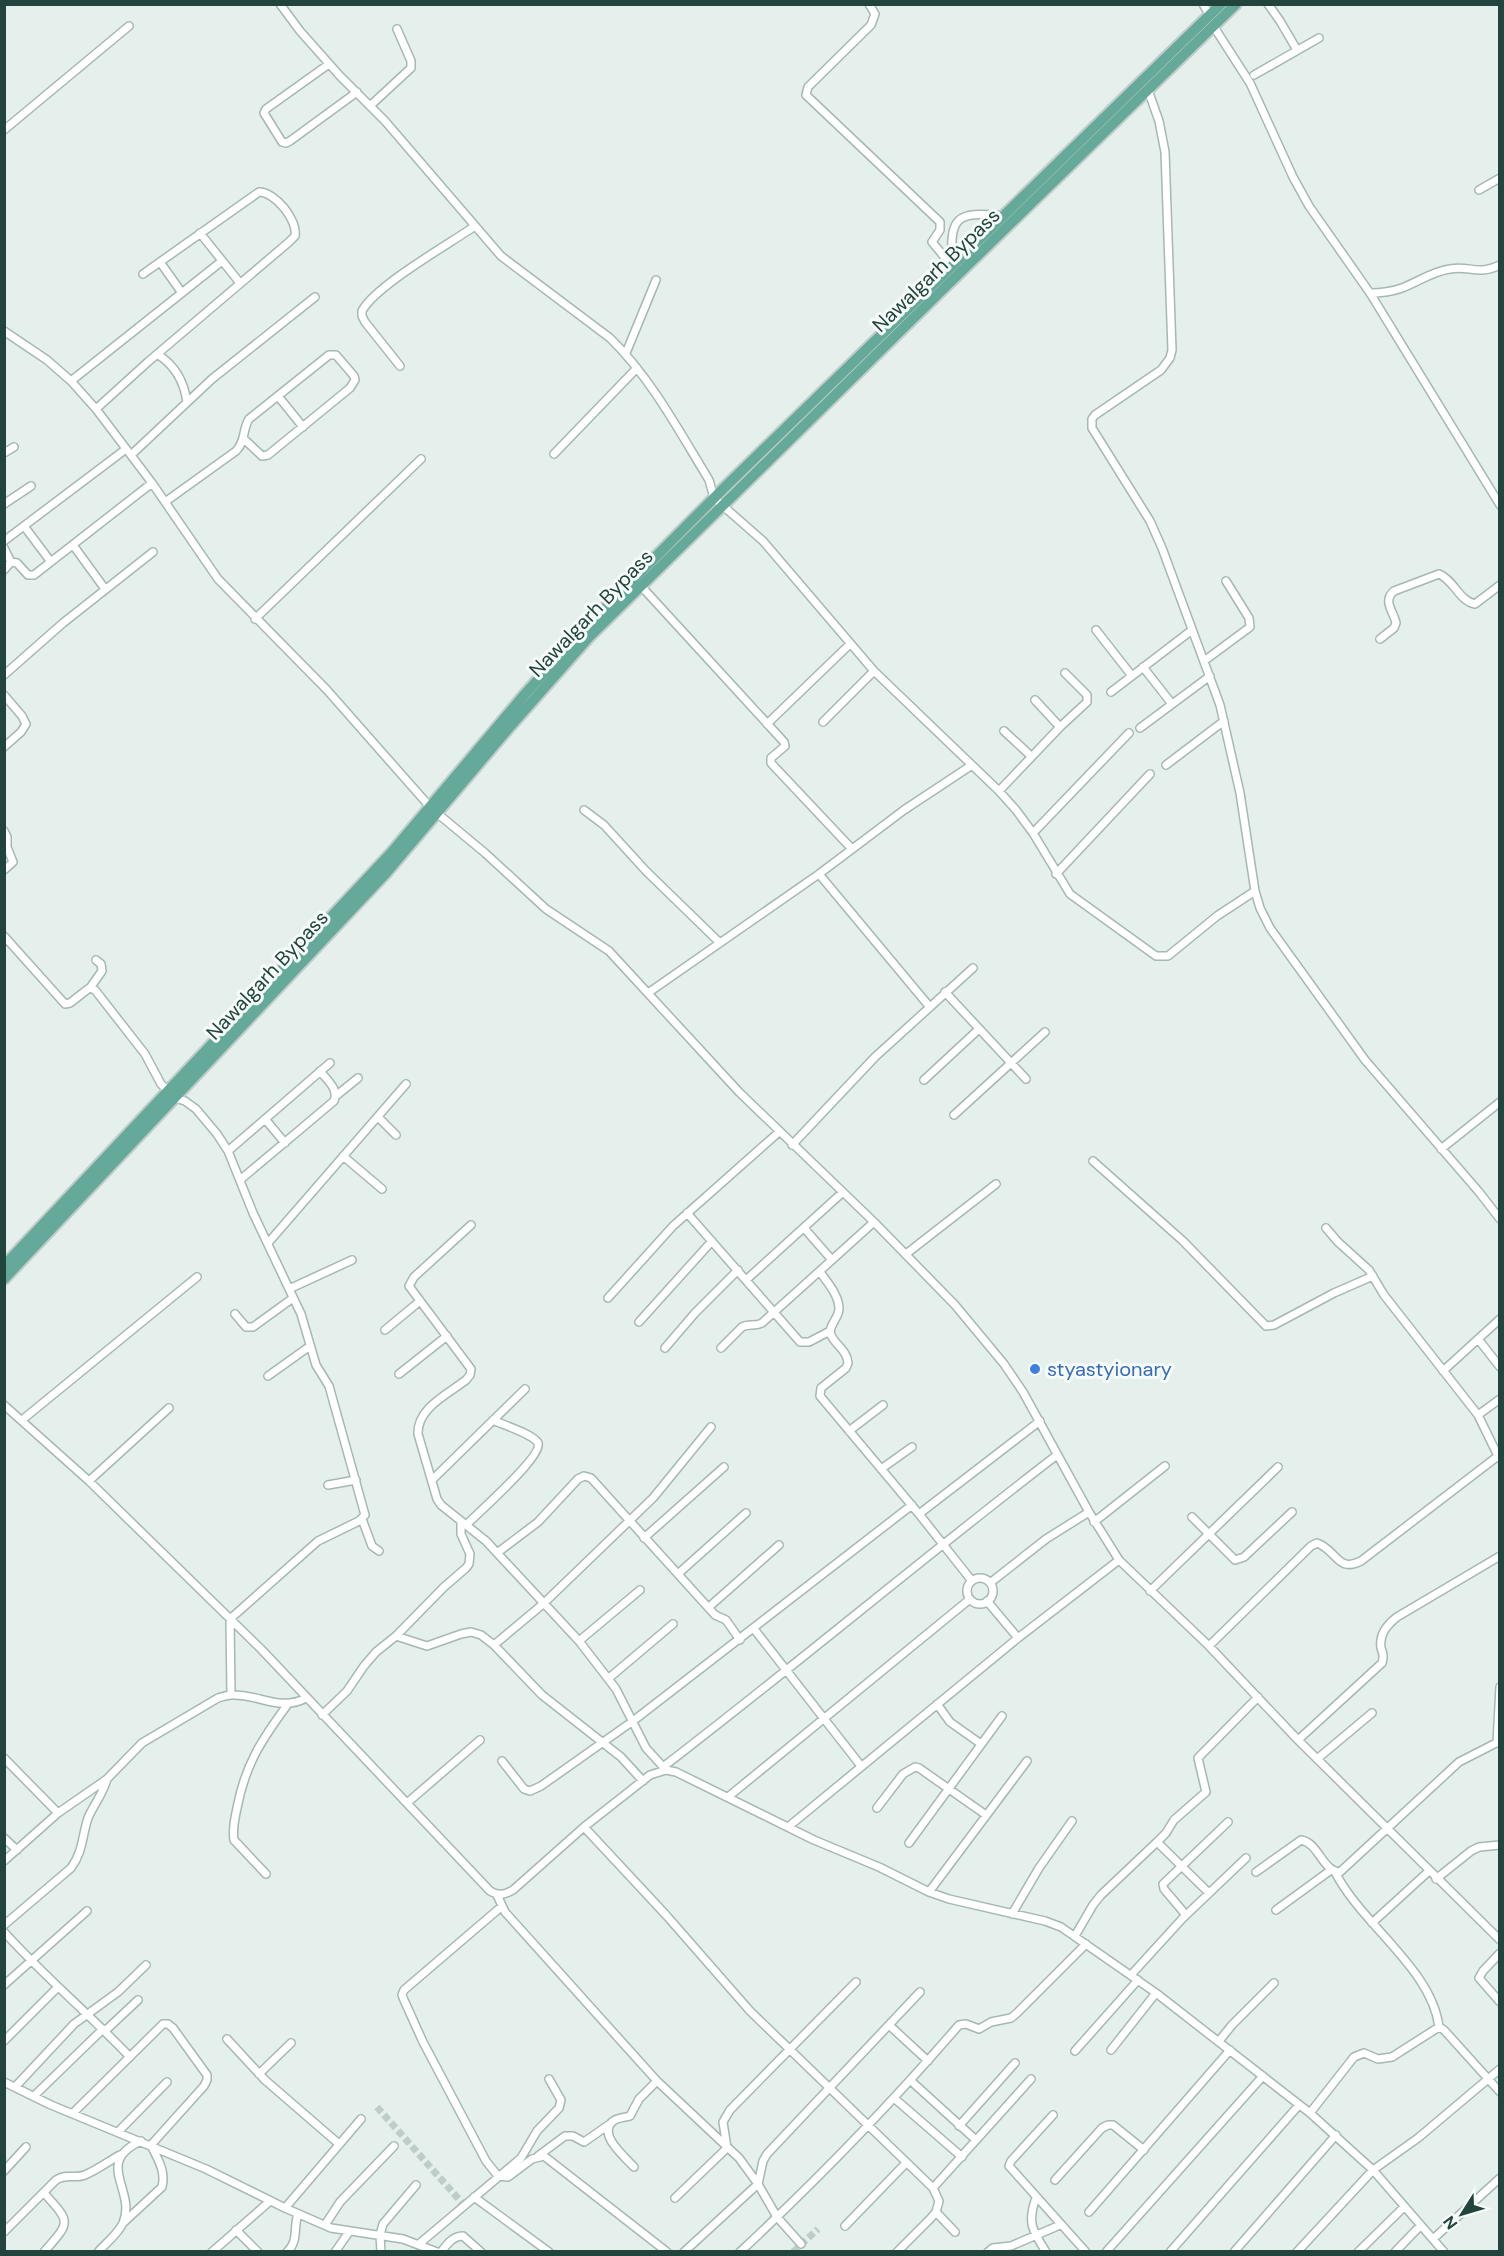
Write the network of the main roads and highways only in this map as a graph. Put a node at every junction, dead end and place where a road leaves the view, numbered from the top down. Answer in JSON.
{"nodes":[{"id":1,"x":1236,"y":4,"type":"edge"},
{"id":2,"x":1218,"y":12,"type":"edge"},
{"id":3,"x":718,"y":502,"type":"junction"},
{"id":4,"x":434,"y":811,"type":"junction"},
{"id":5,"x":172,"y":1096,"type":"junction"},
{"id":6,"x":4,"y":1266,"type":"edge"},
{"id":7,"x":4,"y":1278,"type":"edge"}],
"edges":[{"from":1,"to":2,"type":"main road","name":"Nawalgarh Bypass"},
{"from":2,"to":3,"type":"main road","name":"Nawalgarh Bypass"},
{"from":2,"to":3,"type":"main road","name":"Nawalgarh Bypass"},
{"from":3,"to":4,"type":"main road","name":"Nawalgarh Bypass"},
{"from":3,"to":4,"type":"main road","name":"Nawalgarh Bypass"},
{"from":4,"to":5,"type":"main road","name":"Nawalgarh Bypass"},
{"from":5,"to":6,"type":"main road","name":"Nawalgarh Bypass"},
{"from":5,"to":7,"type":"main road","name":"Nawalgarh Bypass"}]}
